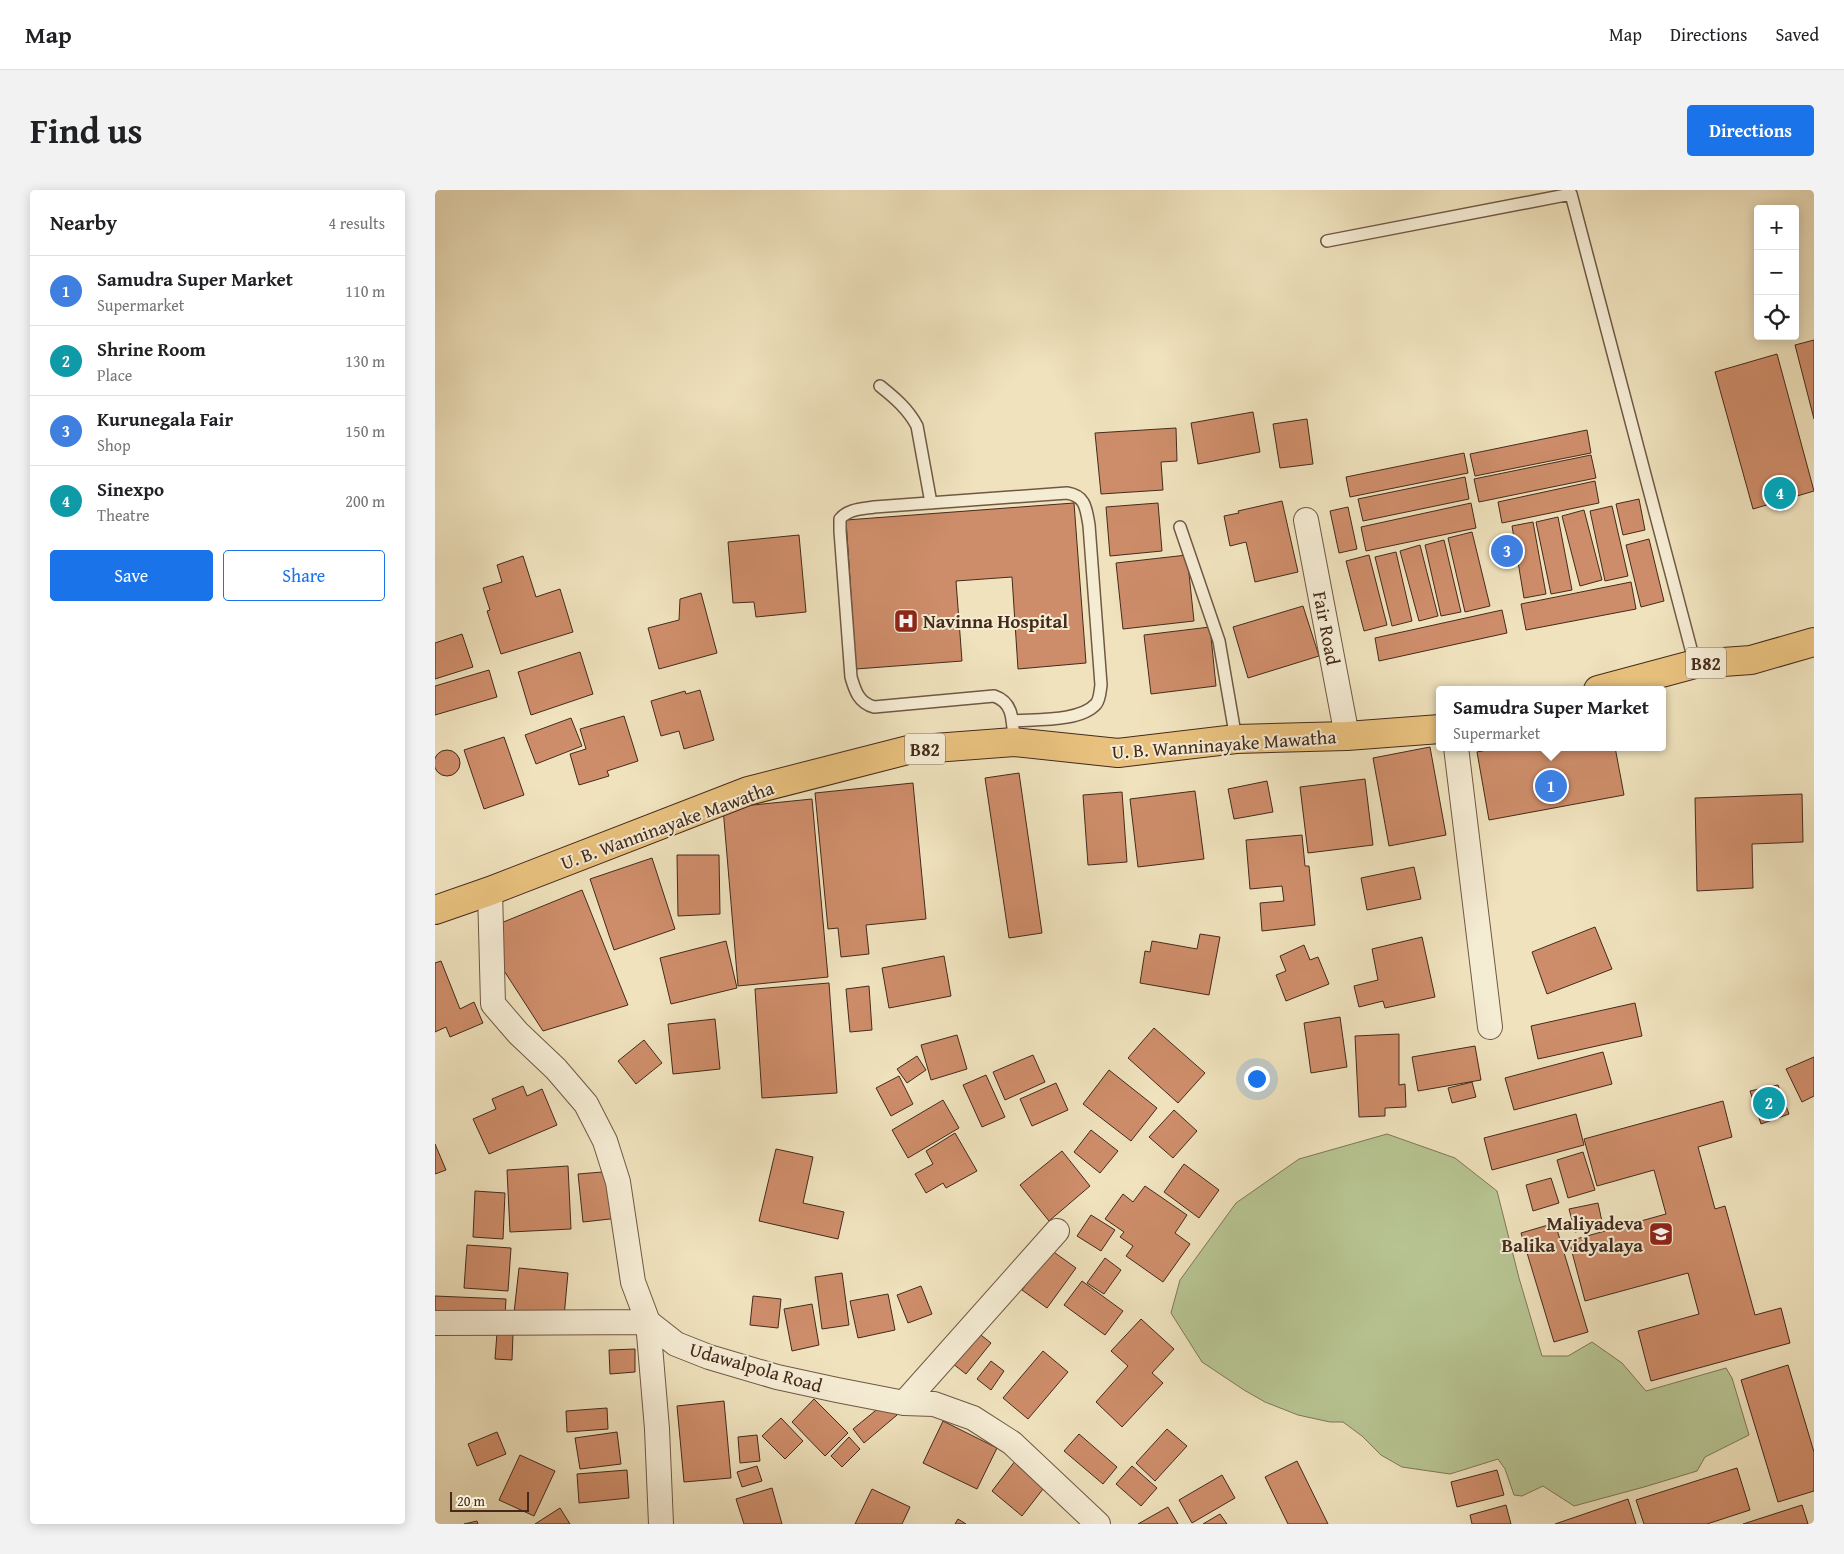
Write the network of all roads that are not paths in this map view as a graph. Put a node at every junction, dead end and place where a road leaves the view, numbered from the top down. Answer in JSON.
{"nodes":[{"id":1,"x":1327,"y":241,"type":"dead end"},
{"id":2,"x":880,"y":386,"type":"dead end"},
{"id":3,"x":931,"y":503,"type":"junction"},
{"id":4,"x":1306,"y":520,"type":"dead end"},
{"id":5,"x":1180,"y":527,"type":"dead end"},
{"id":6,"x":1814,"y":642,"type":"edge"},
{"id":7,"x":1695,"y":664,"type":"junction"},
{"id":8,"x":1613,"y":686,"type":"edge"},
{"id":9,"x":1436,"y":729,"type":"edge"},
{"id":10,"x":1013,"y":732,"type":"junction"},
{"id":11,"x":1347,"y":736,"type":"junction"},
{"id":12,"x":1236,"y":740,"type":"junction"},
{"id":13,"x":1456,"y":751,"type":"edge"},
{"id":14,"x":490,"y":892,"type":"junction"},
{"id":15,"x":435,"y":910,"type":"edge"},
{"id":16,"x":1490,"y":1027,"type":"dead end"},
{"id":17,"x":1057,"y":1231,"type":"dead end"},
{"id":18,"x":648,"y":1322,"type":"junction"},
{"id":19,"x":435,"y":1324,"type":"edge"},
{"id":20,"x":904,"y":1403,"type":"junction"},
{"id":21,"x":660,"y":1524,"type":"edge"},
{"id":22,"x":1097,"y":1524,"type":"edge"}],
"edges":[{"from":1,"to":7,"type":"lane"},
{"from":2,"to":3,"type":"lane"},
{"from":3,"to":10,"type":"lane"},
{"from":3,"to":10,"type":"lane"},
{"from":4,"to":11,"type":"street","name":"Fair Road"},
{"from":5,"to":12,"type":"lane"},
{"from":6,"to":7,"type":"main road","number":"B82"},
{"from":7,"to":8,"type":"main road","number":"B82"},
{"from":9,"to":11,"type":"main road","name":"U. B. Wanninayake Mawatha","number":"B82"},
{"from":10,"to":12,"type":"main road","name":"U. B. Wanninayake Mawatha","number":"B82"},
{"from":10,"to":14,"type":"main road","name":"U. B. Wanninayake Mawatha","number":"B82"},
{"from":11,"to":12,"type":"main road","name":"U. B. Wanninayake Mawatha","number":"B82"},
{"from":13,"to":16,"type":"street"},
{"from":14,"to":15,"type":"main road","name":"U. B. Wanninayake Mawatha","number":"B82"},
{"from":14,"to":18,"type":"street"},
{"from":17,"to":20,"type":"street"},
{"from":18,"to":19,"type":"street"},
{"from":18,"to":20,"type":"street","name":"Udawalpola Road"},
{"from":18,"to":21,"type":"street"},
{"from":20,"to":22,"type":"street","name":"Udawalpola Road"}]}
